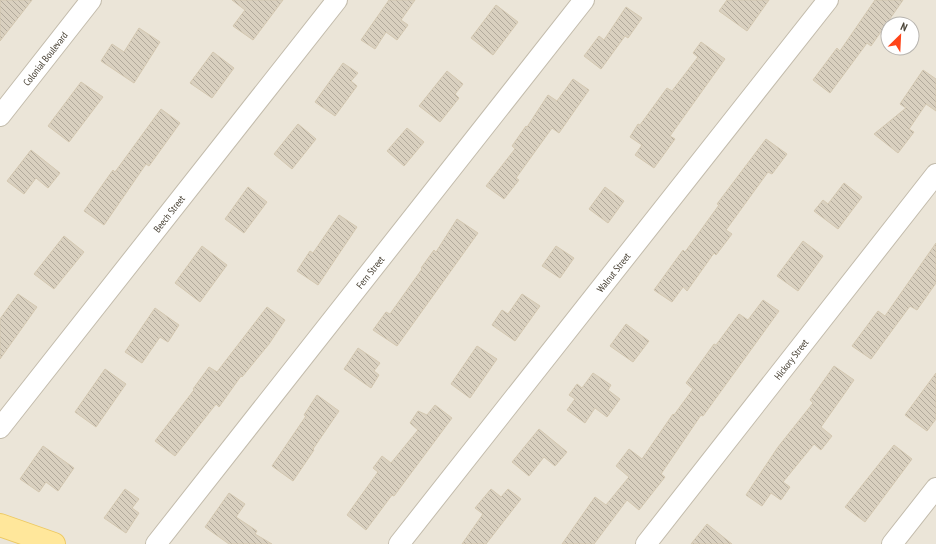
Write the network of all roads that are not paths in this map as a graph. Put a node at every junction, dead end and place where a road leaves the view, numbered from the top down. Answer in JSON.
{"nodes":[{"id":1,"x":90,"y":0,"type":"edge"},
{"id":2,"x":337,"y":0,"type":"edge"},
{"id":3,"x":584,"y":0,"type":"edge"},
{"id":4,"x":828,"y":0,"type":"edge"},
{"id":5,"x":0,"y":116,"type":"edge"},
{"id":6,"x":936,"y":174,"type":"edge"},
{"id":7,"x":0,"y":428,"type":"edge"},
{"id":8,"x":936,"y":488,"type":"edge"},
{"id":9,"x":0,"y":525,"type":"edge"},
{"id":10,"x":54,"y":544,"type":"edge"},
{"id":11,"x":156,"y":544,"type":"edge"},
{"id":12,"x":399,"y":544,"type":"edge"},
{"id":13,"x":646,"y":544,"type":"edge"},
{"id":14,"x":892,"y":544,"type":"edge"}],
"edges":[{"from":1,"to":5,"type":"street","name":"Colonial Boulevard"},
{"from":2,"to":7,"type":"street","name":"Beech Street"},
{"from":3,"to":11,"type":"street","name":"Fern Street"},
{"from":4,"to":12,"type":"street","name":"Walnut Street"},
{"from":6,"to":13,"type":"street","name":"Hickory Street"},
{"from":8,"to":14,"type":"street"},
{"from":9,"to":10,"type":"main road"}]}
